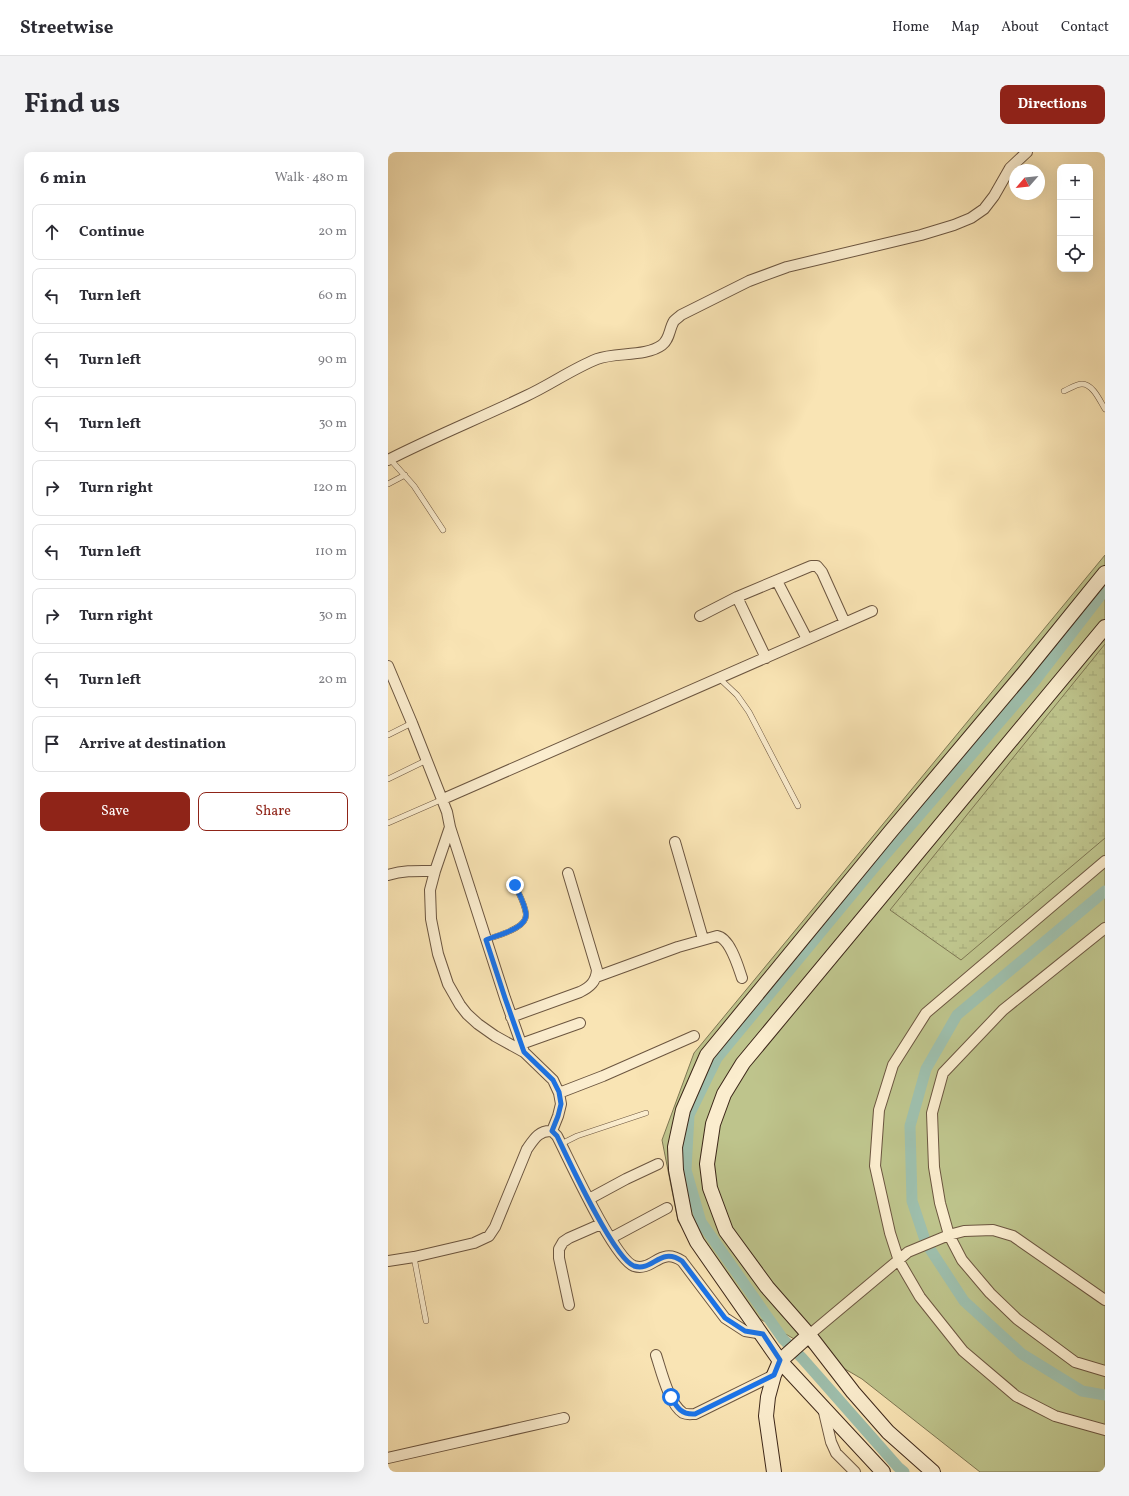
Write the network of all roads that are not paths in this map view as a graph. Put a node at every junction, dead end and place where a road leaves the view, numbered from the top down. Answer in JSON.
{"nodes":[{"id":1,"x":1027,"y":152,"type":"edge"},
{"id":2,"x":1064,"y":391,"type":"dead end"},
{"id":3,"x":1105,"y":409,"type":"edge"},
{"id":4,"x":389,"y":460,"type":"edge"},
{"id":5,"x":405,"y":475,"type":"junction"},
{"id":6,"x":388,"y":484,"type":"edge"},
{"id":7,"x":443,"y":530,"type":"dead end"},
{"id":8,"x":1105,"y":573,"type":"edge"},
{"id":9,"x":777,"y":581,"type":"junction"},
{"id":10,"x":737,"y":597,"type":"junction"},
{"id":11,"x":872,"y":611,"type":"dead end"},
{"id":12,"x":700,"y":616,"type":"dead end"},
{"id":13,"x":845,"y":623,"type":"junction"},
{"id":14,"x":1105,"y":627,"type":"edge"},
{"id":15,"x":807,"y":640,"type":"junction"},
{"id":16,"x":766,"y":658,"type":"junction"},
{"id":17,"x":388,"y":666,"type":"edge"},
{"id":18,"x":719,"y":678,"type":"junction"},
{"id":19,"x":412,"y":723,"type":"junction"},
{"id":20,"x":388,"y":735,"type":"edge"},
{"id":21,"x":427,"y":760,"type":"junction"},
{"id":22,"x":388,"y":779,"type":"edge"},
{"id":23,"x":443,"y":799,"type":"junction"},
{"id":24,"x":798,"y":806,"type":"dead end"},
{"id":25,"x":388,"y":823,"type":"edge"},
{"id":26,"x":450,"y":827,"type":"junction"},
{"id":27,"x":675,"y":842,"type":"dead end"},
{"id":28,"x":1105,"y":861,"type":"edge"},
{"id":29,"x":435,"y":871,"type":"junction"},
{"id":30,"x":568,"y":872,"type":"dead end"},
{"id":31,"x":388,"y":875,"type":"edge"},
{"id":32,"x":515,"y":885,"type":"dead end"},
{"id":33,"x":1105,"y":928,"type":"edge"},
{"id":34,"x":703,"y":939,"type":"junction"},
{"id":35,"x":486,"y":940,"type":"junction"},
{"id":36,"x":596,"y":978,"type":"junction"},
{"id":37,"x":742,"y":978,"type":"dead end"},
{"id":38,"x":511,"y":1017,"type":"junction"},
{"id":39,"x":580,"y":1023,"type":"dead end"},
{"id":40,"x":694,"y":1036,"type":"dead end"},
{"id":41,"x":523,"y":1048,"type":"junction"},
{"id":42,"x":559,"y":1092,"type":"junction"},
{"id":43,"x":646,"y":1113,"type":"dead end"},
{"id":44,"x":552,"y":1131,"type":"junction"},
{"id":45,"x":561,"y":1144,"type":"junction"},
{"id":46,"x":658,"y":1164,"type":"dead end"},
{"id":47,"x":589,"y":1199,"type":"junction"},
{"id":48,"x":667,"y":1208,"type":"dead end"},
{"id":49,"x":601,"y":1224,"type":"junction"},
{"id":50,"x":945,"y":1236,"type":"junction"},
{"id":51,"x":611,"y":1238,"type":"junction"},
{"id":52,"x":414,"y":1257,"type":"junction"},
{"id":53,"x":388,"y":1261,"type":"edge"},
{"id":54,"x":898,"y":1261,"type":"junction"},
{"id":55,"x":1105,"y":1300,"type":"edge"},
{"id":56,"x":569,"y":1305,"type":"dead end"},
{"id":57,"x":426,"y":1321,"type":"dead end"},
{"id":58,"x":763,"y":1334,"type":"junction"},
{"id":59,"x":807,"y":1337,"type":"junction"},
{"id":60,"x":656,"y":1355,"type":"dead end"},
{"id":61,"x":783,"y":1358,"type":"junction"},
{"id":62,"x":1105,"y":1371,"type":"edge"},
{"id":63,"x":774,"y":1375,"type":"junction"},
{"id":64,"x":824,"y":1408,"type":"junction"},
{"id":65,"x":564,"y":1418,"type":"dead end"},
{"id":66,"x":1105,"y":1430,"type":"edge"},
{"id":67,"x":388,"y":1458,"type":"edge"},
{"id":68,"x":774,"y":1472,"type":"edge"},
{"id":69,"x":855,"y":1472,"type":"edge"},
{"id":70,"x":883,"y":1472,"type":"edge"},
{"id":71,"x":933,"y":1472,"type":"edge"}],
"edges":[{"from":1,"to":4,"type":"street"},
{"from":2,"to":3,"type":"lane"},
{"from":4,"to":5,"type":"lane"},
{"from":5,"to":6,"type":"lane"},
{"from":5,"to":7,"type":"lane"},
{"from":8,"to":58,"type":"street"},
{"from":9,"to":10,"type":"street"},
{"from":9,"to":13,"type":"street"},
{"from":9,"to":15,"type":"street"},
{"from":10,"to":12,"type":"street"},
{"from":10,"to":16,"type":"street"},
{"from":11,"to":13,"type":"street"},
{"from":13,"to":15,"type":"street"},
{"from":14,"to":59,"type":"street"},
{"from":15,"to":16,"type":"street"},
{"from":16,"to":18,"type":"street"},
{"from":17,"to":19,"type":"street"},
{"from":18,"to":23,"type":"street"},
{"from":18,"to":24,"type":"lane"},
{"from":19,"to":20,"type":"lane"},
{"from":19,"to":21,"type":"street"},
{"from":21,"to":22,"type":"lane"},
{"from":21,"to":23,"type":"street"},
{"from":23,"to":25,"type":"lane"},
{"from":23,"to":26,"type":"street"},
{"from":26,"to":29,"type":"street"},
{"from":26,"to":35,"type":"street"},
{"from":27,"to":34,"type":"street"},
{"from":28,"to":54,"type":"street"},
{"from":29,"to":31,"type":"street"},
{"from":29,"to":41,"type":"street"},
{"from":30,"to":36,"type":"street"},
{"from":32,"to":35,"type":"lane"},
{"from":33,"to":50,"type":"street"},
{"from":34,"to":36,"type":"street"},
{"from":34,"to":37,"type":"street"},
{"from":35,"to":38,"type":"street"},
{"from":36,"to":38,"type":"street"},
{"from":38,"to":41,"type":"street"},
{"from":39,"to":41,"type":"street"},
{"from":40,"to":42,"type":"street"},
{"from":41,"to":42,"type":"street"},
{"from":42,"to":44,"type":"street"},
{"from":43,"to":45,"type":"lane"},
{"from":44,"to":45,"type":"street"},
{"from":44,"to":52,"type":"street"},
{"from":45,"to":47,"type":"street"},
{"from":46,"to":47,"type":"street"},
{"from":47,"to":49,"type":"street"},
{"from":48,"to":51,"type":"street"},
{"from":49,"to":51,"type":"street"},
{"from":49,"to":56,"type":"street"},
{"from":50,"to":54,"type":"street"},
{"from":50,"to":55,"type":"street"},
{"from":50,"to":62,"type":"street"},
{"from":51,"to":58,"type":"street"},
{"from":52,"to":53,"type":"street"},
{"from":52,"to":57,"type":"lane"},
{"from":54,"to":59,"type":"street"},
{"from":54,"to":66,"type":"street"},
{"from":58,"to":61,"type":"street"},
{"from":59,"to":61,"type":"street"},
{"from":59,"to":71,"type":"street"},
{"from":60,"to":63,"type":"street"},
{"from":61,"to":63,"type":"street"},
{"from":61,"to":64,"type":"street"},
{"from":63,"to":68,"type":"street"},
{"from":64,"to":69,"type":"street"},
{"from":64,"to":70,"type":"street"},
{"from":65,"to":67,"type":"street"}]}
